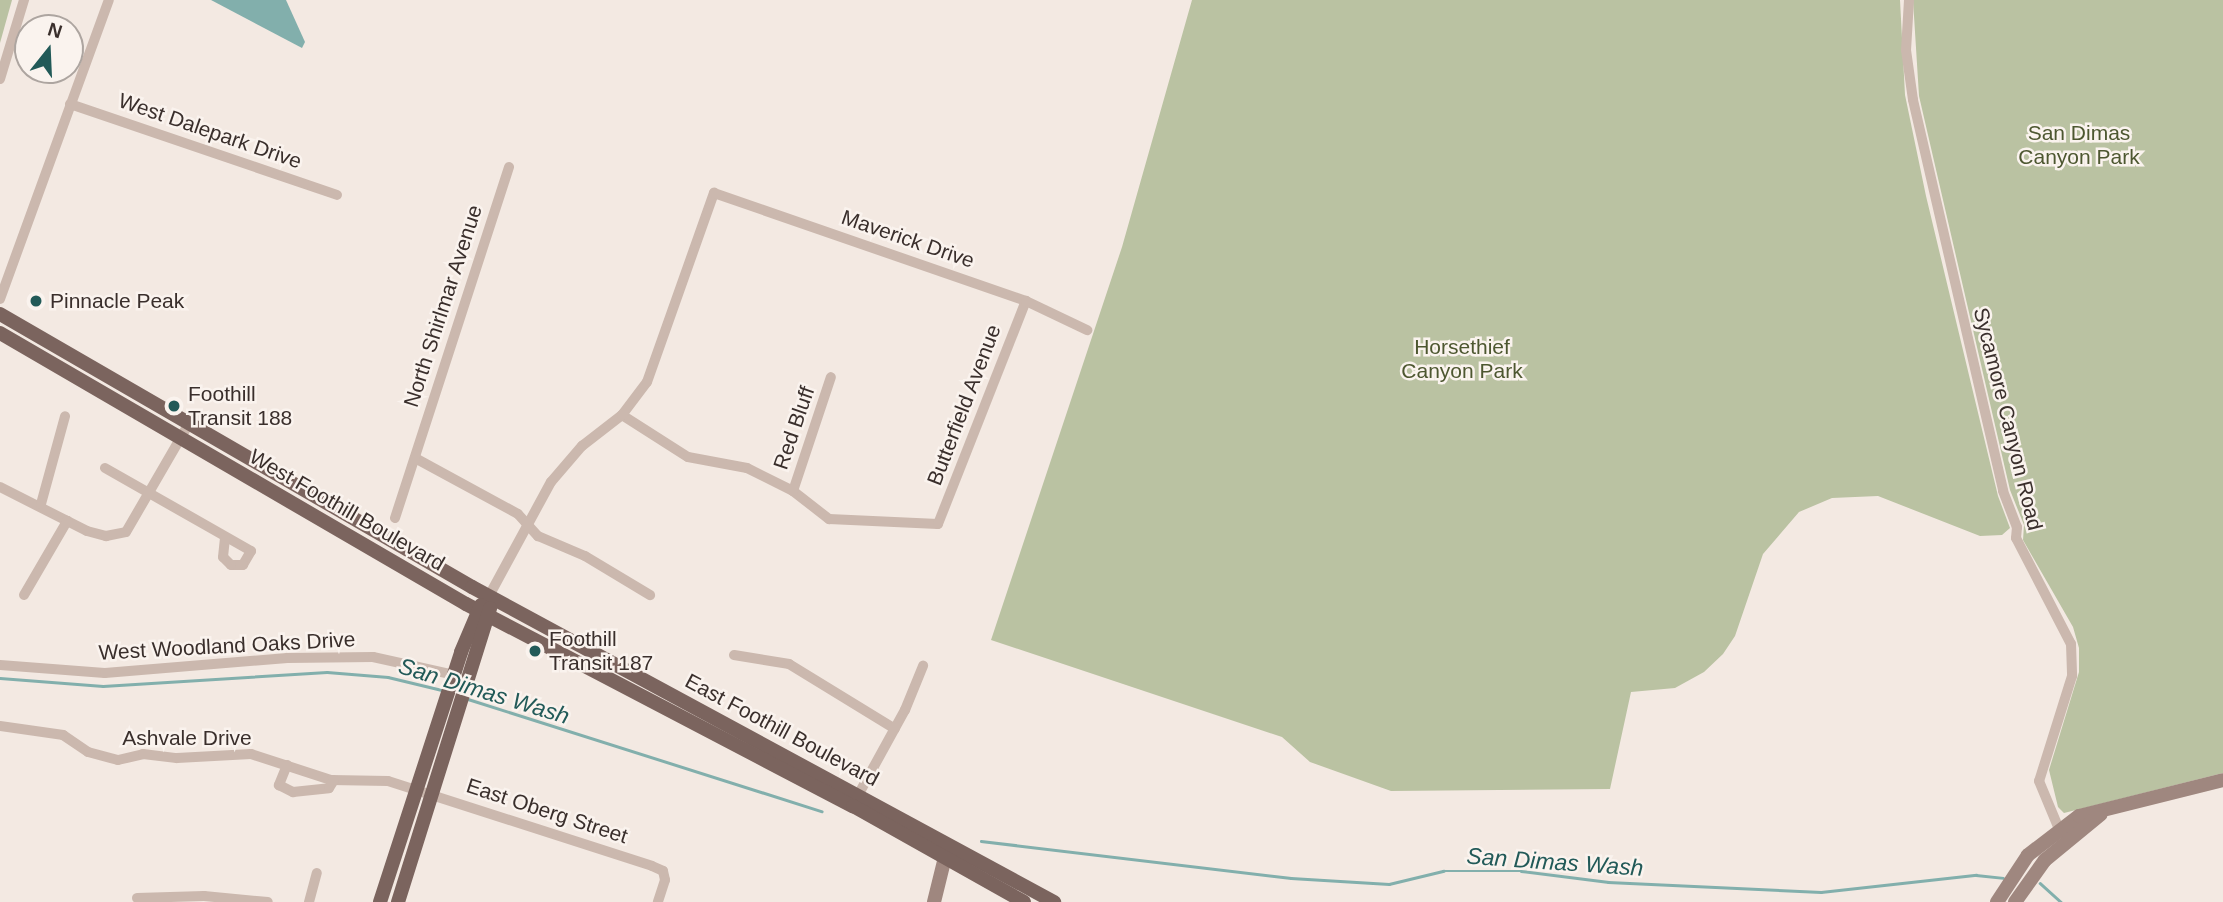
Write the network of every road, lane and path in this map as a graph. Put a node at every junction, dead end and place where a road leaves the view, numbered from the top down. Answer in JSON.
{"nodes":[{"id":1,"x":24,"y":0,"type":"edge"},
{"id":2,"x":109,"y":0,"type":"edge"},
{"id":3,"x":1909,"y":0,"type":"edge"},
{"id":4,"x":0,"y":79,"type":"edge"},
{"id":5,"x":70,"y":104,"type":"junction"},
{"id":6,"x":509,"y":167,"type":"dead end"},
{"id":7,"x":337,"y":195,"type":"dead end"},
{"id":8,"x":0,"y":299,"type":"edge"},
{"id":9,"x":1026,"y":301,"type":"junction"},
{"id":10,"x":0,"y":314,"type":"edge"},
{"id":11,"x":1087,"y":330,"type":"dead end"},
{"id":12,"x":0,"y":333,"type":"edge"},
{"id":13,"x":831,"y":377,"type":"dead end"},
{"id":14,"x":622,"y":415,"type":"junction"},
{"id":15,"x":65,"y":416,"type":"dead end"},
{"id":16,"x":184,"y":431,"type":"junction"},
{"id":17,"x":415,"y":458,"type":"junction"},
{"id":18,"x":105,"y":468,"type":"dead end"},
{"id":19,"x":0,"y":487,"type":"edge"},
{"id":20,"x":793,"y":491,"type":"junction"},
{"id":21,"x":148,"y":493,"type":"junction"},
{"id":22,"x":41,"y":504,"type":"junction"},
{"id":23,"x":395,"y":518,"type":"dead end"},
{"id":24,"x":67,"y":521,"type":"junction"},
{"id":25,"x":527,"y":525,"type":"junction"},
{"id":26,"x":226,"y":538,"type":"dead end"},
{"id":27,"x":24,"y":594,"type":"dead end"},
{"id":28,"x":489,"y":596,"type":"junction"},
{"id":29,"x":650,"y":596,"type":"dead end"},
{"id":30,"x":477,"y":610,"type":"junction"},
{"id":31,"x":491,"y":617,"type":"junction"},
{"id":32,"x":734,"y":654,"type":"dead end"},
{"id":33,"x":0,"y":665,"type":"edge"},
{"id":34,"x":923,"y":666,"type":"dead end"},
{"id":35,"x":456,"y":690,"type":"junction"},
{"id":36,"x":0,"y":726,"type":"edge"},
{"id":37,"x":895,"y":729,"type":"junction"},
{"id":38,"x":287,"y":765,"type":"junction"},
{"id":39,"x":334,"y":780,"type":"junction"},
{"id":40,"x":2223,"y":780,"type":"edge"},
{"id":41,"x":418,"y":790,"type":"junction"},
{"id":42,"x":433,"y":794,"type":"junction"},
{"id":43,"x":856,"y":800,"type":"junction"},
{"id":44,"x":2061,"y":835,"type":"junction"},
{"id":45,"x":947,"y":850,"type":"junction"},
{"id":46,"x":317,"y":873,"type":"dead end"},
{"id":47,"x":137,"y":898,"type":"dead end"},
{"id":48,"x":268,"y":902,"type":"edge"},
{"id":49,"x":309,"y":902,"type":"edge"},
{"id":50,"x":380,"y":902,"type":"edge"},
{"id":51,"x":398,"y":902,"type":"edge"},
{"id":52,"x":659,"y":902,"type":"edge"},
{"id":53,"x":934,"y":902,"type":"edge"},
{"id":54,"x":1024,"y":902,"type":"edge"},
{"id":55,"x":1054,"y":902,"type":"edge"},
{"id":56,"x":1997,"y":902,"type":"edge"},
{"id":57,"x":2015,"y":902,"type":"edge"}],
"edges":[{"from":1,"to":4,"type":"street"},
{"from":2,"to":5,"type":"street"},
{"from":3,"to":44,"type":"street","name":"Sycamore Canyon Road"},
{"from":5,"to":7,"type":"street","name":"West Dalepark Drive"},
{"from":5,"to":8,"type":"street"},
{"from":6,"to":17,"type":"street","name":"North Shirlmar Avenue"},
{"from":9,"to":11,"type":"street","name":"Maverick Drive"},
{"from":9,"to":14,"type":"street","name":"Maverick Drive"},
{"from":9,"to":20,"type":"street","name":"Butterfield Avenue"},
{"from":10,"to":16,"type":"main road","name":"West Foothill Boulevard"},
{"from":12,"to":16,"type":"main road","name":"West Foothill Boulevard"},
{"from":13,"to":20,"type":"street","name":"Red Bluff"},
{"from":14,"to":20,"type":"street"},
{"from":14,"to":25,"type":"street"},
{"from":15,"to":22,"type":"street"},
{"from":16,"to":21,"type":"street"},
{"from":16,"to":28,"type":"main road","name":"West Foothill Boulevard"},
{"from":16,"to":30,"type":"main road","name":"West Foothill Boulevard"},
{"from":17,"to":23,"type":"street","name":"North Shirlmar Avenue"},
{"from":17,"to":25,"type":"street"},
{"from":18,"to":21,"type":"street"},
{"from":19,"to":22,"type":"street"},
{"from":21,"to":24,"type":"street"},
{"from":21,"to":26,"type":"street"},
{"from":22,"to":24,"type":"street"},
{"from":24,"to":27,"type":"street"},
{"from":25,"to":28,"type":"street"},
{"from":25,"to":29,"type":"street"},
{"from":28,"to":30,"type":"main road"},
{"from":28,"to":31,"type":"main road"},
{"from":28,"to":43,"type":"main road","name":"East Foothill Boulevard"},
{"from":30,"to":31,"type":"main road","name":"West Foothill Boulevard"},
{"from":30,"to":35,"type":"main road"},
{"from":31,"to":35,"type":"main road"},
{"from":31,"to":43,"type":"main road","name":"East Foothill Boulevard"},
{"from":32,"to":37,"type":"street"},
{"from":33,"to":35,"type":"street","name":"West Woodland Oaks Drive"},
{"from":34,"to":37,"type":"street"},
{"from":35,"to":41,"type":"main road"},
{"from":35,"to":42,"type":"main road"},
{"from":36,"to":38,"type":"street","name":"Ashvale Drive"},
{"from":37,"to":43,"type":"street"},
{"from":38,"to":39,"type":"street","name":"Ashvale Drive"},
{"from":38,"to":39,"type":"street"},
{"from":39,"to":41,"type":"street","name":"Ashvale Drive"},
{"from":40,"to":44,"type":"street"},
{"from":41,"to":42,"type":"street","name":"East Oberg Street"},
{"from":41,"to":50,"type":"main road"},
{"from":42,"to":51,"type":"main road"},
{"from":42,"to":52,"type":"street","name":"East Oberg Street"},
{"from":43,"to":45,"type":"main road","name":"East Foothill Boulevard"},
{"from":44,"to":56,"type":"street"},
{"from":44,"to":57,"type":"street"},
{"from":45,"to":53,"type":"street"},
{"from":45,"to":54,"type":"main road","name":"East Foothill Boulevard"},
{"from":45,"to":55,"type":"main road","name":"East Foothill Boulevard"},
{"from":46,"to":49,"type":"street"},
{"from":47,"to":48,"type":"street"}]}
